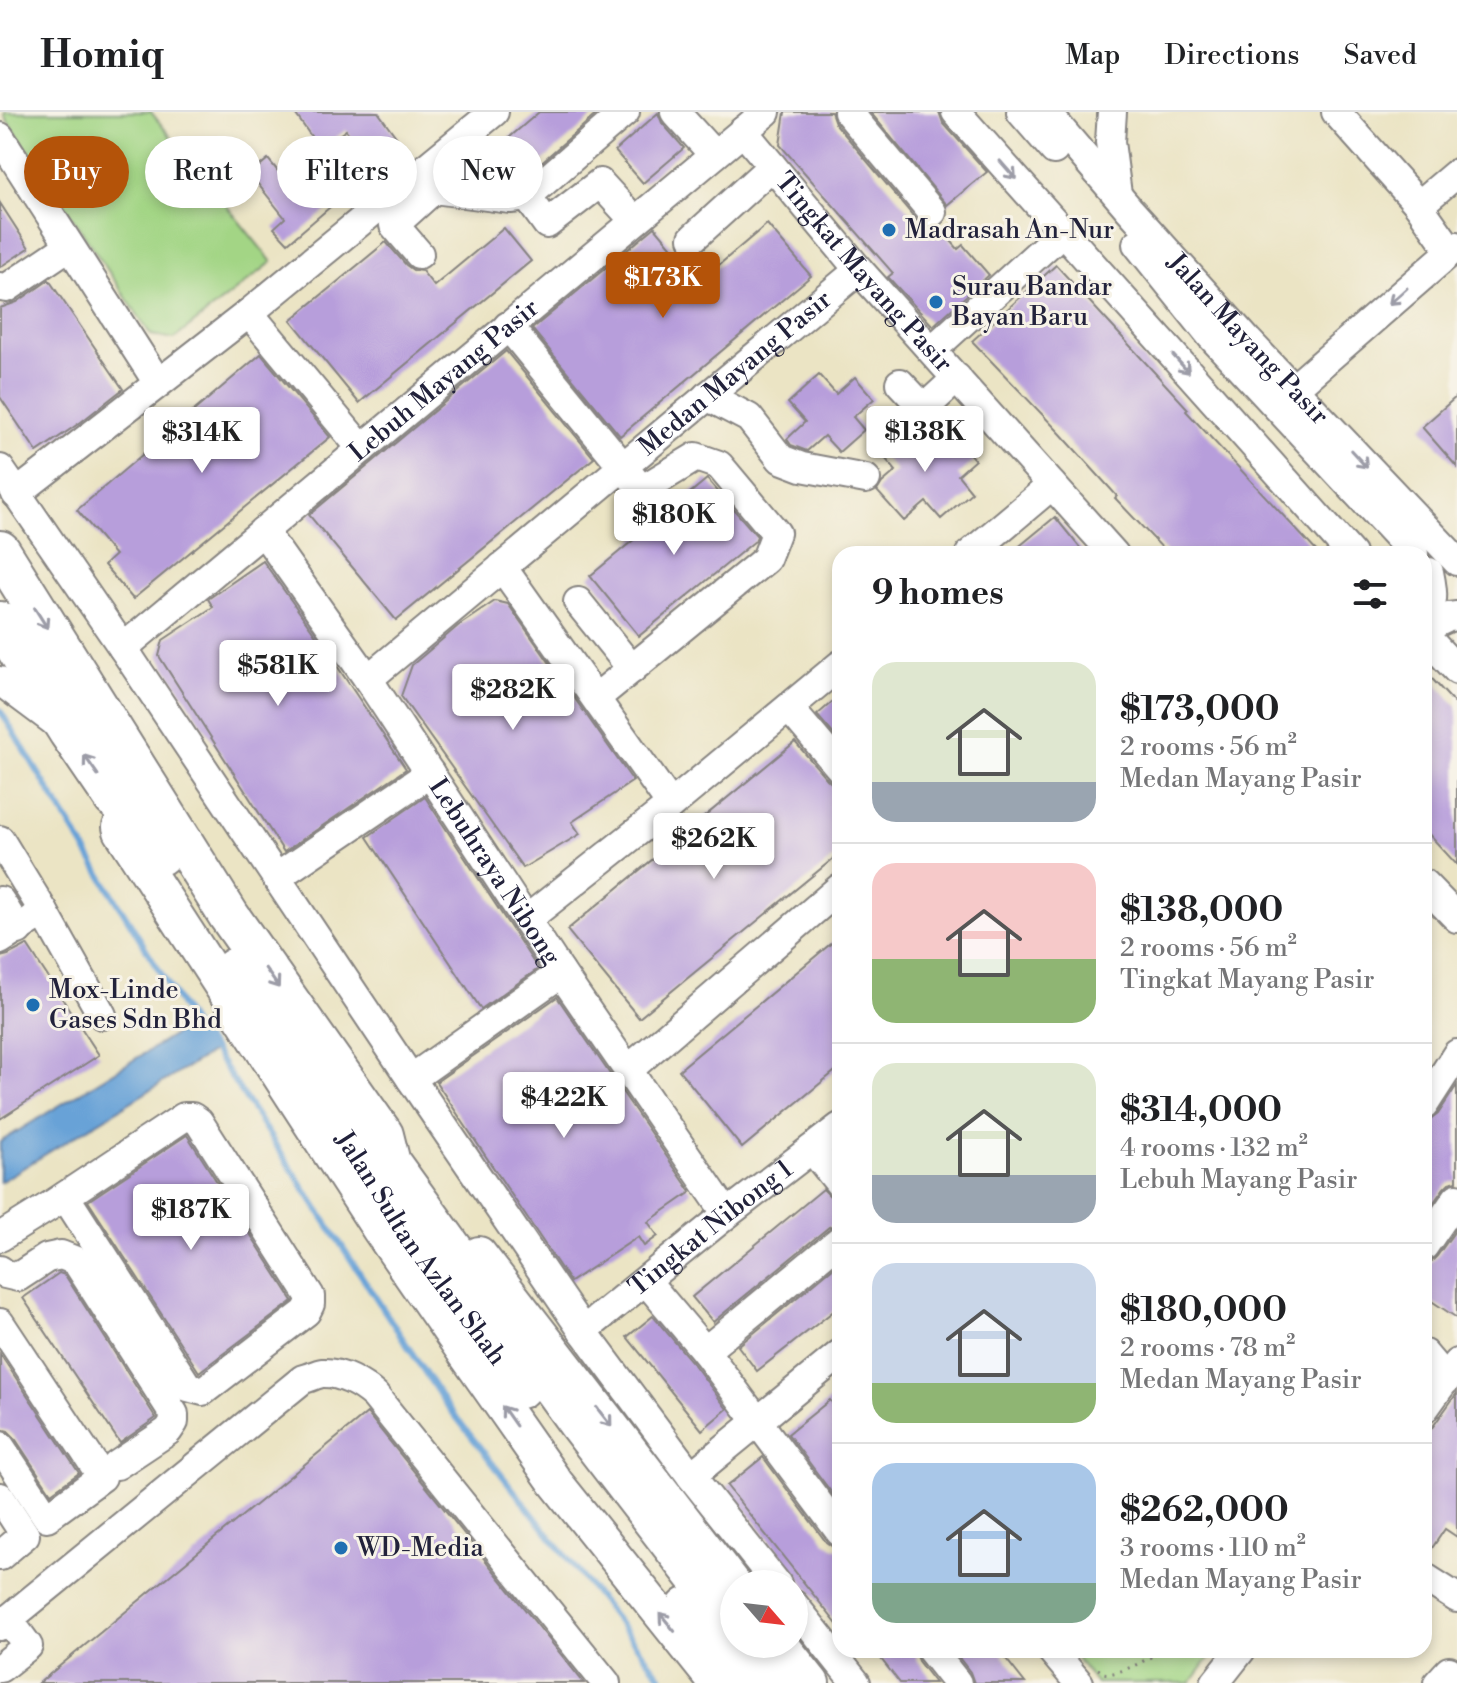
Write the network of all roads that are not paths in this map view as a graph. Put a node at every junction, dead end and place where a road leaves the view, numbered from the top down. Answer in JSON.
{"nodes":[{"id":1,"x":494,"y":112,"type":"edge"},
{"id":2,"x":625,"y":112,"type":"edge"},
{"id":3,"x":675,"y":112,"type":"edge"},
{"id":4,"x":766,"y":112,"type":"edge"},
{"id":5,"x":848,"y":112,"type":"edge"},
{"id":6,"x":956,"y":112,"type":"edge"},
{"id":7,"x":1021,"y":112,"type":"edge"},
{"id":8,"x":1046,"y":112,"type":"edge"},
{"id":9,"x":1104,"y":112,"type":"edge"},
{"id":10,"x":1112,"y":112,"type":"edge"},
{"id":11,"x":1336,"y":112,"type":"edge"},
{"id":12,"x":743,"y":131,"type":"junction"},
{"id":13,"x":0,"y":137,"type":"edge"},
{"id":14,"x":1068,"y":152,"type":"junction"},
{"id":15,"x":714,"y":155,"type":"junction"},
{"id":16,"x":772,"y":166,"type":"junction"},
{"id":17,"x":1457,"y":173,"type":"edge"},
{"id":18,"x":543,"y":183,"type":"edge"},
{"id":19,"x":433,"y":190,"type":"edge"},
{"id":20,"x":1117,"y":195,"type":"junction"},
{"id":21,"x":1417,"y":203,"type":"junction"},
{"id":22,"x":535,"y":208,"type":"edge"},
{"id":23,"x":932,"y":212,"type":"dead end"},
{"id":24,"x":635,"y":221,"type":"junction"},
{"id":25,"x":1062,"y":232,"type":"junction"},
{"id":26,"x":693,"y":238,"type":"dead end"},
{"id":27,"x":69,"y":246,"type":"junction"},
{"id":28,"x":1454,"y":248,"type":"edge"},
{"id":29,"x":419,"y":254,"type":"dead end"},
{"id":30,"x":859,"y":270,"type":"junction"},
{"id":31,"x":0,"y":287,"type":"edge"},
{"id":32,"x":249,"y":313,"type":"junction"},
{"id":33,"x":508,"y":326,"type":"junction"},
{"id":34,"x":932,"y":350,"type":"junction"},
{"id":35,"x":957,"y":378,"type":"junction"},
{"id":36,"x":158,"y":383,"type":"junction"},
{"id":37,"x":900,"y":383,"type":"dead end"},
{"id":38,"x":1293,"y":389,"type":"junction"},
{"id":39,"x":707,"y":396,"type":"junction"},
{"id":40,"x":362,"y":449,"type":"junction"},
{"id":41,"x":622,"y":467,"type":"junction"},
{"id":42,"x":0,"y":469,"type":"edge"},
{"id":43,"x":866,"y":479,"type":"dead end"},
{"id":44,"x":1052,"y":485,"type":"junction"},
{"id":45,"x":16,"y":494,"type":"junction"},
{"id":46,"x":263,"y":531,"type":"junction"},
{"id":47,"x":980,"y":546,"type":"edge"},
{"id":48,"x":1107,"y":546,"type":"edge"},
{"id":49,"x":1344,"y":546,"type":"edge"},
{"id":50,"x":1405,"y":546,"type":"edge"},
{"id":51,"x":0,"y":551,"type":"edge"},
{"id":52,"x":1457,"y":561,"type":"edge"},
{"id":53,"x":502,"y":567,"type":"junction"},
{"id":54,"x":1432,"y":575,"type":"edge"},
{"id":55,"x":578,"y":602,"type":"dead end"},
{"id":56,"x":1456,"y":602,"type":"edge"},
{"id":57,"x":0,"y":622,"type":"edge"},
{"id":58,"x":1432,"y":627,"type":"edge"},
{"id":59,"x":1432,"y":641,"type":"edge"},
{"id":60,"x":123,"y":648,"type":"junction"},
{"id":61,"x":632,"y":669,"type":"junction"},
{"id":62,"x":1457,"y":670,"type":"edge"},
{"id":63,"x":832,"y":672,"type":"edge"},
{"id":64,"x":368,"y":679,"type":"junction"},
{"id":65,"x":0,"y":681,"type":"edge"},
{"id":66,"x":596,"y":698,"type":"junction"},
{"id":67,"x":789,"y":708,"type":"junction"},
{"id":68,"x":69,"y":732,"type":"junction"},
{"id":69,"x":832,"y":759,"type":"edge"},
{"id":70,"x":430,"y":773,"type":"junction"},
{"id":71,"x":114,"y":798,"type":"junction"},
{"id":72,"x":671,"y":805,"type":"junction"},
{"id":73,"x":0,"y":840,"type":"edge"},
{"id":74,"x":277,"y":877,"type":"junction"},
{"id":75,"x":1432,"y":892,"type":"edge"},
{"id":76,"x":832,"y":895,"type":"edge"},
{"id":77,"x":0,"y":901,"type":"edge"},
{"id":78,"x":44,"y":912,"type":"junction"},
{"id":79,"x":1457,"y":918,"type":"edge"},
{"id":80,"x":526,"y":920,"type":"junction"},
{"id":81,"x":9,"y":935,"type":"edge"},
{"id":82,"x":561,"y":973,"type":"junction"},
{"id":83,"x":102,"y":1015,"type":"dead end"},
{"id":84,"x":1457,"y":1054,"type":"edge"},
{"id":85,"x":629,"y":1069,"type":"junction"},
{"id":86,"x":411,"y":1079,"type":"junction"},
{"id":87,"x":1432,"y":1093,"type":"edge"},
{"id":88,"x":832,"y":1133,"type":"edge"},
{"id":89,"x":383,"y":1135,"type":"junction"},
{"id":90,"x":812,"y":1149,"type":"junction"},
{"id":91,"x":832,"y":1174,"type":"edge"},
{"id":92,"x":1457,"y":1198,"type":"edge"},
{"id":93,"x":59,"y":1200,"type":"junction"},
{"id":94,"x":727,"y":1214,"type":"junction"},
{"id":95,"x":1432,"y":1234,"type":"edge"},
{"id":96,"x":0,"y":1237,"type":"edge"},
{"id":97,"x":832,"y":1247,"type":"edge"},
{"id":98,"x":0,"y":1270,"type":"edge"},
{"id":99,"x":646,"y":1281,"type":"junction"},
{"id":100,"x":0,"y":1323,"type":"edge"},
{"id":101,"x":583,"y":1331,"type":"junction"},
{"id":102,"x":705,"y":1351,"type":"junction"},
{"id":103,"x":1432,"y":1359,"type":"edge"},
{"id":104,"x":1451,"y":1371,"type":"edge"},
{"id":105,"x":832,"y":1372,"type":"edge"},
{"id":106,"x":1432,"y":1398,"type":"edge"},
{"id":107,"x":757,"y":1422,"type":"junction"},
{"id":108,"x":569,"y":1433,"type":"junction"},
{"id":109,"x":0,"y":1446,"type":"edge"},
{"id":110,"x":117,"y":1465,"type":"dead end"},
{"id":111,"x":691,"y":1476,"type":"junction"},
{"id":112,"x":0,"y":1497,"type":"edge"},
{"id":113,"x":832,"y":1521,"type":"edge"},
{"id":114,"x":0,"y":1556,"type":"edge"},
{"id":115,"x":722,"y":1570,"type":"edge"},
{"id":116,"x":766,"y":1570,"type":"edge"},
{"id":117,"x":1432,"y":1582,"type":"edge"},
{"id":118,"x":1457,"y":1598,"type":"edge"},
{"id":119,"x":720,"y":1609,"type":"edge"},
{"id":120,"x":808,"y":1620,"type":"edge"},
{"id":121,"x":4,"y":1622,"type":"edge"},
{"id":122,"x":832,"y":1645,"type":"edge"},
{"id":123,"x":760,"y":1658,"type":"edge"},
{"id":124,"x":792,"y":1658,"type":"edge"},
{"id":125,"x":841,"y":1658,"type":"edge"},
{"id":126,"x":937,"y":1658,"type":"edge"},
{"id":127,"x":1064,"y":1658,"type":"edge"},
{"id":128,"x":1235,"y":1658,"type":"edge"},
{"id":129,"x":0,"y":1668,"type":"edge"},
{"id":130,"x":1085,"y":1671,"type":"edge"},
{"id":131,"x":606,"y":1683,"type":"edge"},
{"id":132,"x":716,"y":1683,"type":"edge"},
{"id":133,"x":747,"y":1683,"type":"edge"},
{"id":134,"x":779,"y":1683,"type":"edge"},
{"id":135,"x":812,"y":1683,"type":"edge"},
{"id":136,"x":856,"y":1683,"type":"edge"},
{"id":137,"x":957,"y":1683,"type":"edge"},
{"id":138,"x":1215,"y":1683,"type":"edge"}],
"edges":[{"from":1,"to":32,"type":"street"},
{"from":2,"to":18,"type":"street"},
{"from":3,"to":15,"type":"street"},
{"from":4,"to":12,"type":"street","name":"Lebuh Mayang Pasir"},
{"from":5,"to":23,"type":"street"},
{"from":6,"to":25,"type":"street","one_way":true},
{"from":7,"to":14,"type":"street","name":"Jalan Mayang Pasir"},
{"from":8,"to":14,"type":"street","name":"Jalan Mayang Pasir"},
{"from":9,"to":14,"type":"street"},
{"from":10,"to":20,"type":"street"},
{"from":11,"to":21,"type":"street"},
{"from":12,"to":15,"type":"street","name":"Lebuh Mayang Pasir"},
{"from":12,"to":16,"type":"street","name":"Tingkat Mayang Pasir"},
{"from":13,"to":27,"type":"street"},
{"from":14,"to":20,"type":"street","name":"Jalan Mayang Pasir"},
{"from":14,"to":50,"type":"street","name":"Jalan Mayang Pasir"},
{"from":15,"to":24,"type":"street","name":"Lebuh Mayang Pasir"},
{"from":16,"to":26,"type":"street"},
{"from":16,"to":30,"type":"street","name":"Tingkat Mayang Pasir"},
{"from":17,"to":21,"type":"street"},
{"from":19,"to":29,"type":"street"},
{"from":20,"to":38,"type":"street","name":"Jalan Mayang Pasir"},
{"from":21,"to":28,"type":"street"},
{"from":22,"to":24,"type":"street"},
{"from":24,"to":33,"type":"street","name":"Lebuh Mayang Pasir"},
{"from":25,"to":34,"type":"street"},
{"from":25,"to":49,"type":"street","one_way":true},
{"from":27,"to":31,"type":"street"},
{"from":27,"to":36,"type":"street"},
{"from":28,"to":38,"type":"street","one_way":true},
{"from":30,"to":34,"type":"street","name":"Tingkat Mayang Pasir"},
{"from":30,"to":39,"type":"street","name":"Medan Mayang Pasir"},
{"from":32,"to":36,"type":"street"},
{"from":32,"to":40,"type":"street"},
{"from":33,"to":40,"type":"street","name":"Lebuh Mayang Pasir"},
{"from":33,"to":41,"type":"street"},
{"from":34,"to":35,"type":"street","name":"Tingkat Mayang Pasir"},
{"from":35,"to":37,"type":"street"},
{"from":35,"to":44,"type":"street","name":"Tingkat Mayang Pasir"},
{"from":36,"to":45,"type":"street"},
{"from":38,"to":52,"type":"street","name":"Jalan Mayang Pasir","one_way":true},
{"from":39,"to":41,"type":"street","name":"Medan Mayang Pasir"},
{"from":39,"to":43,"type":"street"},
{"from":40,"to":46,"type":"street","name":"Lebuh Mayang Pasir"},
{"from":41,"to":53,"type":"street","name":"Medan Mayang Pasir"},
{"from":41,"to":61,"type":"street"},
{"from":42,"to":45,"type":"street"},
{"from":44,"to":47,"type":"street"},
{"from":44,"to":48,"type":"street","name":"Tingkat Mayang Pasir"},
{"from":45,"to":60,"type":"street"},
{"from":46,"to":60,"type":"street","name":"Lebuh Mayang Pasir"},
{"from":46,"to":64,"type":"street","name":"Lebuhraya Nibong"},
{"from":51,"to":89,"type":"highway","name":"Jalan Sultan Azlan Shah","one_way":true},
{"from":53,"to":64,"type":"street","name":"Medan Mayang Pasir"},
{"from":53,"to":66,"type":"street"},
{"from":54,"to":56,"type":"street","name":"Jalan Mayang Pasir"},
{"from":55,"to":61,"type":"street"},
{"from":56,"to":58,"type":"street"},
{"from":57,"to":68,"type":"highway","name":"Jalan Sultan Azlan Shah"},
{"from":59,"to":62,"type":"street"},
{"from":60,"to":74,"type":"street"},
{"from":61,"to":66,"type":"street"},
{"from":63,"to":67,"type":"street"},
{"from":64,"to":70,"type":"street","name":"Lebuhraya Nibong"},
{"from":65,"to":68,"type":"street"},
{"from":66,"to":72,"type":"street"},
{"from":67,"to":69,"type":"street"},
{"from":67,"to":72,"type":"street"},
{"from":71,"to":68,"type":"highway","name":"Jalan Sultan Azlan Shah","one_way":true},
{"from":70,"to":74,"type":"street"},
{"from":70,"to":80,"type":"street","name":"Lebuhraya Nibong"},
{"from":71,"to":108,"type":"highway","name":"Jalan Sultan Azlan Shah"},
{"from":132,"to":71,"type":"main road","name":"Jalan Sultan Azlan Shah","one_way":true},
{"from":72,"to":80,"type":"street"},
{"from":73,"to":78,"type":"street"},
{"from":74,"to":86,"type":"street"},
{"from":75,"to":79,"type":"street"},
{"from":76,"to":85,"type":"street"},
{"from":77,"to":81,"type":"street"},
{"from":78,"to":81,"type":"street"},
{"from":78,"to":83,"type":"street"},
{"from":80,"to":82,"type":"street","name":"Lebuhraya Nibong"},
{"from":82,"to":85,"type":"street","name":"Lebuhraya Nibong"},
{"from":82,"to":86,"type":"street"},
{"from":84,"to":87,"type":"street"},
{"from":85,"to":94,"type":"street","name":"Lebuhraya Nibong"},
{"from":86,"to":101,"type":"street"},
{"from":88,"to":90,"type":"street","name":"Tingkat Nibong 1"},
{"from":89,"to":108,"type":"highway","name":"Jalan Sultan Azlan Shah"},
{"from":89,"to":115,"type":"main road","name":"Jalan Sultan Azlan Shah","one_way":true},
{"from":90,"to":91,"type":"street"},
{"from":90,"to":94,"type":"street","name":"Tingkat Nibong 1"},
{"from":92,"to":95,"type":"street"},
{"from":93,"to":93,"type":"street"},
{"from":93,"to":96,"type":"street"},
{"from":94,"to":99,"type":"street","name":"Tingkat Nibong 1"},
{"from":97,"to":102,"type":"street"},
{"from":98,"to":110,"type":"street"},
{"from":99,"to":101,"type":"street","name":"Tingkat Nibong 1"},
{"from":99,"to":102,"type":"street"},
{"from":100,"to":109,"type":"street"},
{"from":101,"to":111,"type":"street"},
{"from":102,"to":107,"type":"street"},
{"from":103,"to":104,"type":"street"},
{"from":104,"to":106,"type":"street"},
{"from":105,"to":107,"type":"street"},
{"from":107,"to":111,"type":"street"},
{"from":107,"to":113,"type":"street"},
{"from":108,"to":119,"type":"highway","name":"Jalan Sultan Azlan Shah"},
{"from":108,"to":133,"type":"highway","name":"Jalan Sultan Azlan Shah"},
{"from":111,"to":116,"type":"street"},
{"from":112,"to":114,"type":"street"},
{"from":117,"to":118,"type":"street"},
{"from":120,"to":122,"type":"street"},
{"from":121,"to":129,"type":"street"},
{"from":121,"to":131,"type":"street"},
{"from":123,"to":134,"type":"highway"},
{"from":124,"to":135,"type":"main road"},
{"from":125,"to":136,"type":"street"},
{"from":126,"to":137,"type":"street"},
{"from":127,"to":130,"type":"street"},
{"from":128,"to":138,"type":"street"}]}
